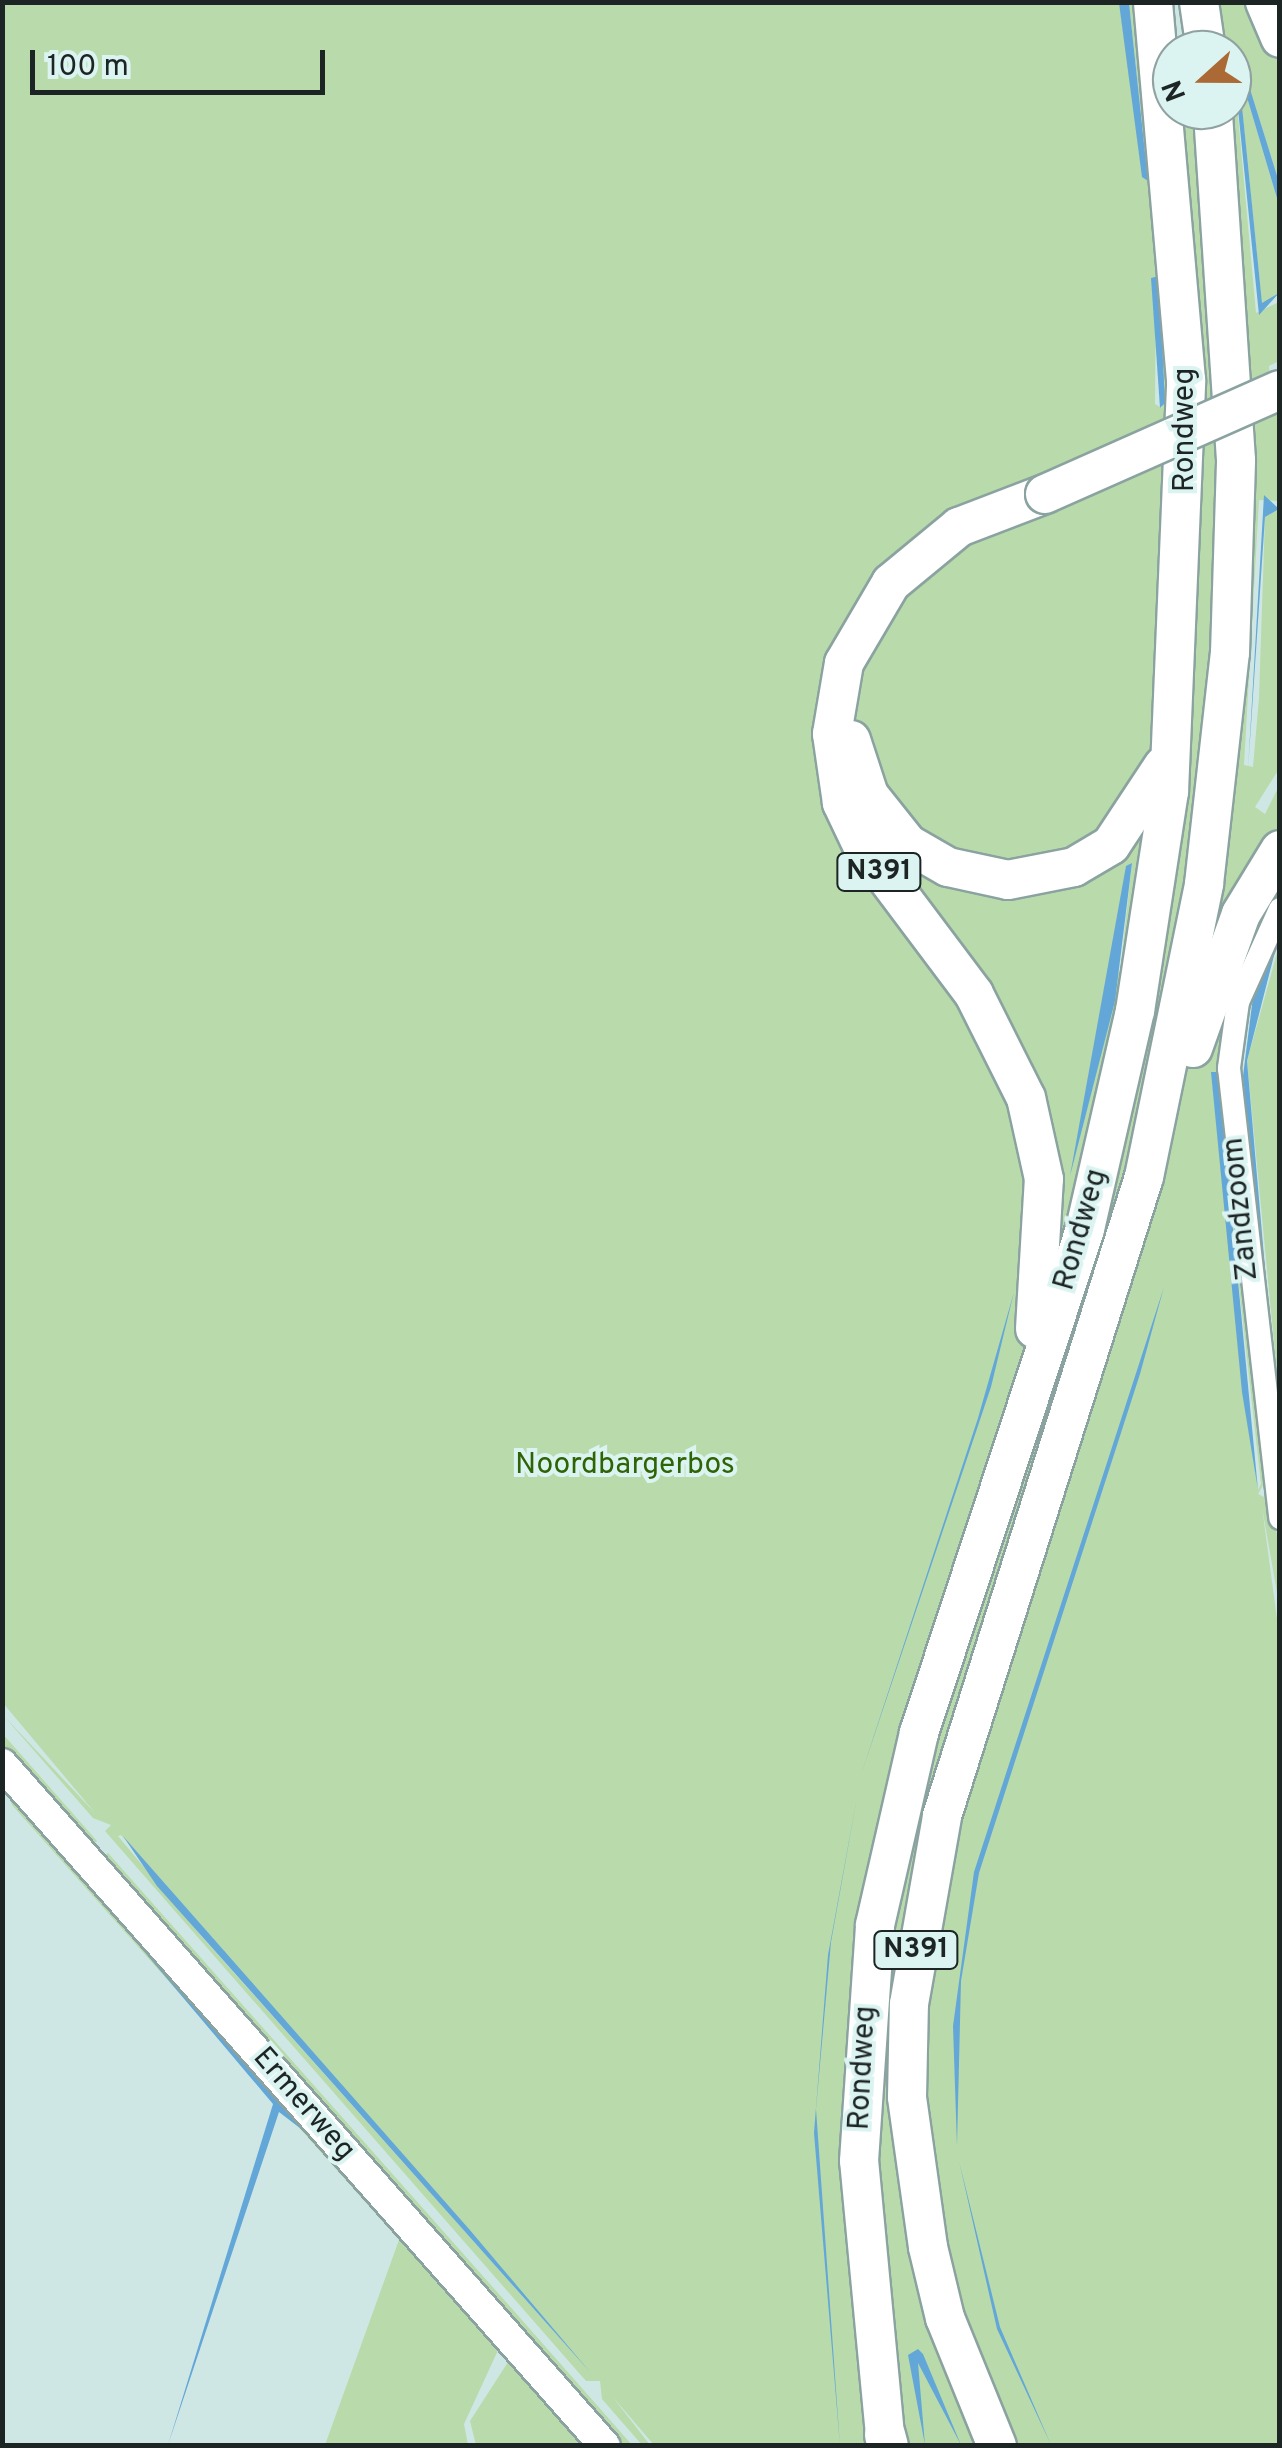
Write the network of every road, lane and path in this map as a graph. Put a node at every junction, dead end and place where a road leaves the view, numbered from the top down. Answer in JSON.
{"nodes":[{"id":1,"x":1153,"y":2,"type":"edge"},
{"id":2,"x":1199,"y":2,"type":"edge"},
{"id":3,"x":1265,"y":2,"type":"edge"},
{"id":4,"x":1203,"y":30,"type":"edge"},
{"id":5,"x":1280,"y":38,"type":"edge"},
{"id":6,"x":1215,"y":130,"type":"edge"},
{"id":7,"x":1280,"y":390,"type":"edge"},
{"id":8,"x":1037,"y":498,"type":"junction"},
{"id":9,"x":1174,"y":741,"type":"junction"},
{"id":10,"x":1280,"y":850,"type":"edge"},
{"id":11,"x":1280,"y":909,"type":"edge"},
{"id":12,"x":1162,"y":1110,"type":"junction"},
{"id":13,"x":1008,"y":1474,"type":"junction"},
{"id":14,"x":1280,"y":1518,"type":"edge"},
{"id":15,"x":2,"y":1764,"type":"edge"},
{"id":16,"x":886,"y":2442,"type":"edge"},
{"id":17,"x":605,"y":2446,"type":"edge"},
{"id":18,"x":997,"y":2446,"type":"edge"}],
"edges":[{"from":1,"to":9,"type":"main road","name":"Rondweg","number":"N391"},
{"from":2,"to":4,"type":"main road"},
{"from":3,"to":5,"type":"main road"},
{"from":6,"to":12,"type":"main road","name":"Rondweg","number":"N391"},
{"from":7,"to":8,"type":"main road","number":"N391","bridge":true},
{"from":8,"to":9,"type":"main road","number":"N391"},
{"from":8,"to":13,"type":"main road","number":"N391"},
{"from":9,"to":13,"type":"main road","name":"Rondweg","number":"N391"},
{"from":10,"to":12,"type":"main road","number":"N391"},
{"from":11,"to":14,"type":"street","name":"Zandzoom"},
{"from":12,"to":18,"type":"main road","name":"Rondweg","number":"N391"},
{"from":13,"to":16,"type":"main road","name":"Rondweg","number":"N391"},
{"from":15,"to":17,"type":"street","name":"Ermerweg"}]}
